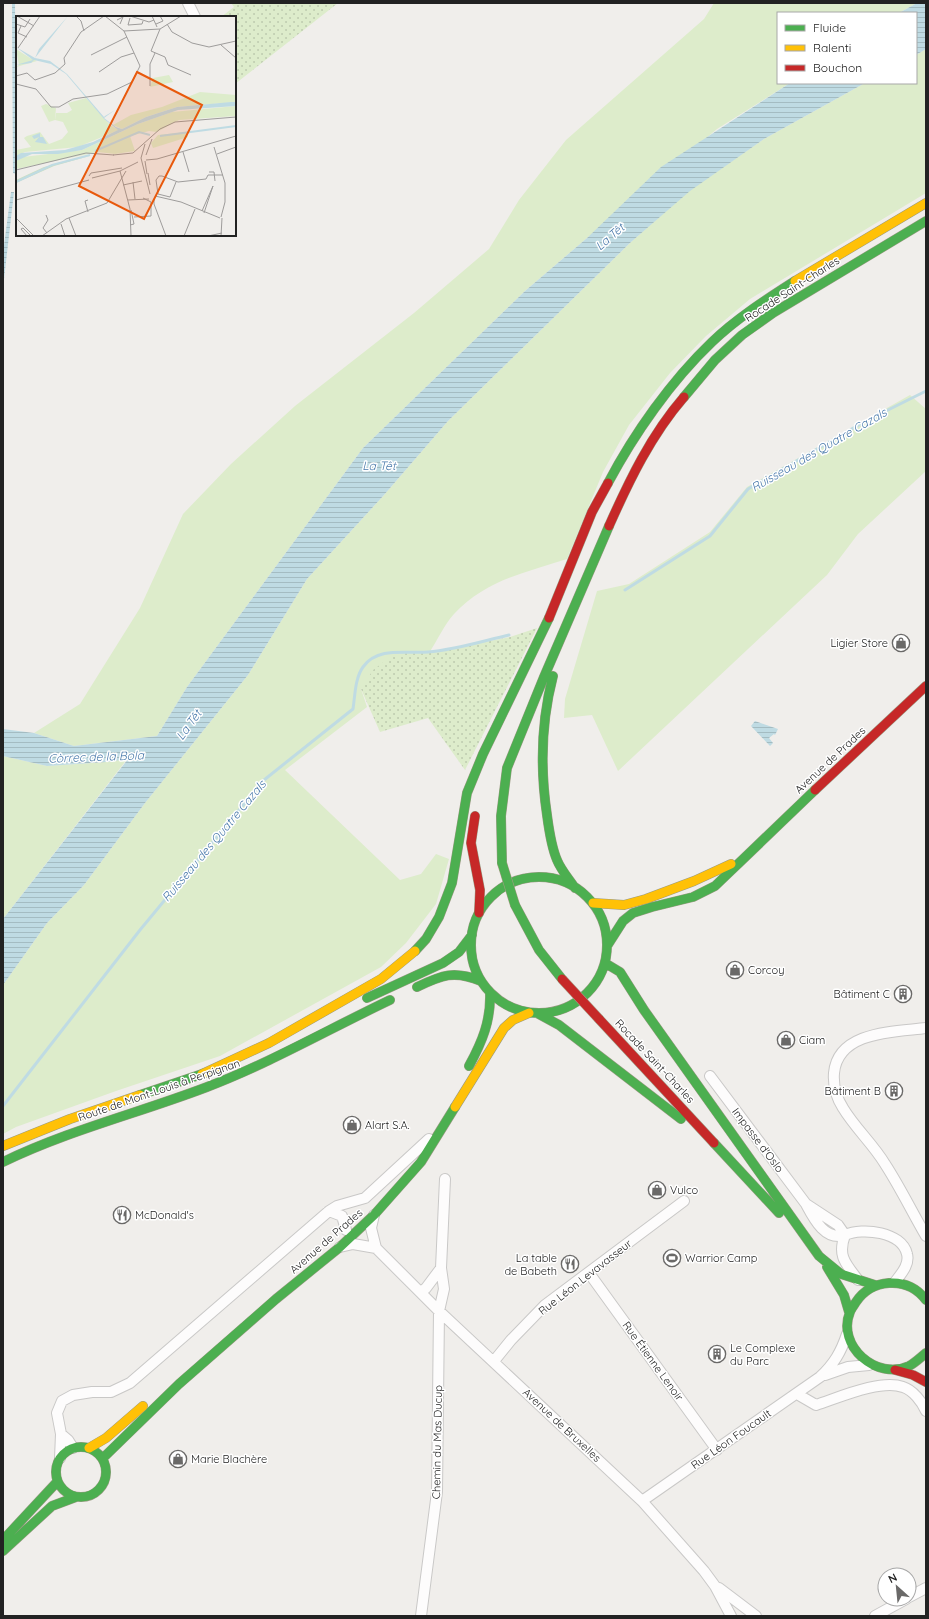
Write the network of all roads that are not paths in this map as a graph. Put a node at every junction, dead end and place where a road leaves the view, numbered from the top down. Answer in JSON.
{"nodes":[{"id":1,"x":188,"y":3,"type":"edge"},
{"id":2,"x":194,"y":16,"type":"edge"},
{"id":3,"x":926,"y":203,"type":"edge"},
{"id":4,"x":926,"y":221,"type":"edge"},
{"id":5,"x":658,"y":405,"type":"junction"},
{"id":6,"x":620,"y":459,"type":"junction"},
{"id":7,"x":609,"y":501,"type":"dead end"},
{"id":8,"x":613,"y":519,"type":"junction"},
{"id":9,"x":579,"y":573,"type":"dead end"},
{"id":10,"x":533,"y":672,"type":"dead end"},
{"id":11,"x":926,"y":686,"type":"edge"},
{"id":12,"x":507,"y":768,"type":"junction"},
{"id":13,"x":477,"y":804,"type":"dead end"},
{"id":14,"x":750,"y":851,"type":"junction"},
{"id":15,"x":575,"y":888,"type":"junction"},
{"id":16,"x":593,"y":903,"type":"junction"},
{"id":17,"x":479,"y":913,"type":"junction"},
{"id":18,"x":472,"y":935,"type":"junction"},
{"id":19,"x":608,"y":946,"type":"junction"},
{"id":20,"x":605,"y":963,"type":"junction"},
{"id":21,"x":481,"y":981,"type":"junction"},
{"id":22,"x":490,"y":993,"type":"junction"},
{"id":23,"x":532,"y":1013,"type":"junction"},
{"id":24,"x":926,"y":1028,"type":"edge"},
{"id":25,"x":202,"y":1074,"type":"junction"},
{"id":26,"x":710,"y":1076,"type":"dead end"},
{"id":27,"x":429,"y":1139,"type":"junction"},
{"id":28,"x":3,"y":1146,"type":"edge"},
{"id":29,"x":728,"y":1159,"type":"junction"},
{"id":30,"x":3,"y":1162,"type":"edge"},
{"id":31,"x":445,"y":1179,"type":"dead end"},
{"id":32,"x":684,"y":1201,"type":"dead end"},
{"id":33,"x":329,"y":1211,"type":"junction"},
{"id":34,"x":374,"y":1215,"type":"junction"},
{"id":35,"x":346,"y":1230,"type":"junction"},
{"id":36,"x":845,"y":1235,"type":"junction"},
{"id":37,"x":926,"y":1236,"type":"edge"},
{"id":38,"x":340,"y":1247,"type":"junction"},
{"id":39,"x":376,"y":1248,"type":"junction"},
{"id":40,"x":819,"y":1256,"type":"junction"},
{"id":41,"x":441,"y":1268,"type":"junction"},
{"id":42,"x":589,"y":1273,"type":"junction"},
{"id":43,"x":860,"y":1282,"type":"junction"},
{"id":44,"x":895,"y":1282,"type":"junction"},
{"id":45,"x":875,"y":1285,"type":"junction"},
{"id":46,"x":421,"y":1292,"type":"junction"},
{"id":47,"x":925,"y":1297,"type":"edge"},
{"id":48,"x":439,"y":1311,"type":"junction"},
{"id":49,"x":849,"y":1312,"type":"junction"},
{"id":50,"x":848,"y":1334,"type":"junction"},
{"id":51,"x":926,"y":1353,"type":"edge"},
{"id":52,"x":494,"y":1361,"type":"junction"},
{"id":53,"x":869,"y":1365,"type":"junction"},
{"id":54,"x":895,"y":1370,"type":"junction"},
{"id":55,"x":820,"y":1377,"type":"junction"},
{"id":56,"x":926,"y":1382,"type":"edge"},
{"id":57,"x":796,"y":1394,"type":"junction"},
{"id":58,"x":926,"y":1411,"type":"edge"},
{"id":59,"x":61,"y":1434,"type":"junction"},
{"id":60,"x":73,"y":1448,"type":"junction"},
{"id":61,"x":89,"y":1448,"type":"junction"},
{"id":62,"x":717,"y":1450,"type":"junction"},
{"id":63,"x":60,"y":1458,"type":"junction"},
{"id":64,"x":103,"y":1458,"type":"junction"},
{"id":65,"x":57,"y":1482,"type":"junction"},
{"id":66,"x":76,"y":1497,"type":"junction"},
{"id":67,"x":642,"y":1501,"type":"junction"},
{"id":68,"x":3,"y":1540,"type":"edge"},
{"id":69,"x":3,"y":1551,"type":"edge"},
{"id":70,"x":715,"y":1586,"type":"junction"},
{"id":71,"x":926,"y":1588,"type":"edge"},
{"id":72,"x":917,"y":1593,"type":"edge"},
{"id":73,"x":891,"y":1607,"type":"edge"},
{"id":74,"x":421,"y":1616,"type":"edge"},
{"id":75,"x":731,"y":1616,"type":"edge"},
{"id":76,"x":756,"y":1616,"type":"edge"},
{"id":77,"x":875,"y":1616,"type":"edge"}],
"edges":[{"from":1,"to":2,"type":"street"},
{"from":3,"to":5,"type":"main road","name":"Rocade Saint-Charles"},
{"from":4,"to":8,"type":"main road","name":"Rocade Saint-Charles"},
{"from":5,"to":6,"type":"main road"},
{"from":5,"to":7,"type":"main road"},
{"from":6,"to":10,"type":"main road"},
{"from":6,"to":25,"type":"main road"},
{"from":8,"to":12,"type":"main road"},
{"from":8,"to":15,"type":"main road"},
{"from":9,"to":12,"type":"main road"},
{"from":11,"to":14,"type":"main road","name":"Avenue de Prades"},
{"from":12,"to":29,"type":"main road","name":"Rocade Saint-Charles","bridge":true},
{"from":13,"to":17,"type":"main road"},
{"from":14,"to":16,"type":"main road","name":"Avenue de Prades"},
{"from":14,"to":19,"type":"main road","name":"Avenue de Prades"},
{"from":15,"to":16,"type":"main road"},
{"from":15,"to":17,"type":"main road"},
{"from":16,"to":19,"type":"main road"},
{"from":17,"to":18,"type":"main road"},
{"from":18,"to":21,"type":"main road"},
{"from":18,"to":25,"type":"main road","name":"Route de Mont-Louis à Perpignan"},
{"from":19,"to":20,"type":"main road"},
{"from":20,"to":23,"type":"main road"},
{"from":20,"to":40,"type":"main road"},
{"from":21,"to":22,"type":"main road"},
{"from":21,"to":30,"type":"main road","name":"Route de Mont-Louis à Perpignan"},
{"from":22,"to":23,"type":"main road"},
{"from":22,"to":27,"type":"main road","name":"Avenue de Prades"},
{"from":23,"to":29,"type":"main road"},
{"from":23,"to":34,"type":"main road","name":"Avenue de Prades"},
{"from":24,"to":37,"type":"street"},
{"from":25,"to":28,"type":"main road","name":"Route de Mont-Louis à Perpignan"},
{"from":26,"to":36,"type":"street","name":"Impasse d'Oslo"},
{"from":27,"to":33,"type":"street"},
{"from":27,"to":35,"type":"main road","name":"Avenue de Prades"},
{"from":29,"to":40,"type":"main road","name":"Rocade Saint-Charles"},
{"from":31,"to":41,"type":"street","name":"Chemin du Mas Ducup"},
{"from":32,"to":42,"type":"street","name":"Rue Léon Levavasseur"},
{"from":33,"to":35,"type":"street"},
{"from":33,"to":59,"type":"street"},
{"from":34,"to":38,"type":"main road","name":"Avenue de Prades"},
{"from":34,"to":39,"type":"street"},
{"from":35,"to":61,"type":"main road","name":"Avenue de Prades"},
{"from":36,"to":43,"type":"street"},
{"from":36,"to":44,"type":"street"},
{"from":38,"to":39,"type":"street"},
{"from":38,"to":64,"type":"main road","name":"Avenue de Prades"},
{"from":39,"to":46,"type":"street","name":"Avenue de Bruxelles"},
{"from":40,"to":43,"type":"main road","name":"Rocade Saint-Charles"},
{"from":40,"to":49,"type":"main road","name":"Rocade Saint-Charles"},
{"from":41,"to":46,"type":"street"},
{"from":41,"to":48,"type":"street","name":"Chemin du Mas Ducup"},
{"from":42,"to":52,"type":"street","name":"Rue Léon Levavasseur"},
{"from":42,"to":62,"type":"street","name":"Rue Étienne Lenoir"},
{"from":43,"to":45,"type":"main road","name":"Rocade Saint-Charles"},
{"from":44,"to":45,"type":"main road"},
{"from":44,"to":47,"type":"main road"},
{"from":45,"to":49,"type":"main road"},
{"from":46,"to":48,"type":"street","name":"Avenue de Bruxelles"},
{"from":48,"to":52,"type":"street","name":"Avenue de Bruxelles"},
{"from":48,"to":74,"type":"street","name":"Chemin du Mas Ducup"},
{"from":49,"to":50,"type":"main road"},
{"from":50,"to":53,"type":"main road"},
{"from":50,"to":55,"type":"street","name":"Rue Léon Foucault"},
{"from":51,"to":54,"type":"main road"},
{"from":52,"to":67,"type":"street","name":"Avenue de Bruxelles"},
{"from":53,"to":54,"type":"main road"},
{"from":53,"to":55,"type":"street","name":"Rue Léon Foucault"},
{"from":54,"to":56,"type":"main road"},
{"from":55,"to":57,"type":"street","name":"Rue Léon Foucault"},
{"from":57,"to":58,"type":"street"},
{"from":57,"to":62,"type":"street","name":"Rue Léon Foucault"},
{"from":59,"to":60,"type":"street"},
{"from":59,"to":63,"type":"street"},
{"from":60,"to":61,"type":"main road"},
{"from":60,"to":63,"type":"main road"},
{"from":61,"to":64,"type":"main road"},
{"from":62,"to":67,"type":"street","name":"Rue Léon Foucault"},
{"from":63,"to":65,"type":"main road"},
{"from":64,"to":66,"type":"main road"},
{"from":65,"to":66,"type":"main road"},
{"from":65,"to":68,"type":"main road"},
{"from":66,"to":69,"type":"main road"},
{"from":67,"to":70,"type":"street","name":"Avenue de Bruxelles"},
{"from":70,"to":75,"type":"street","name":"Avenue de Bruxelles"},
{"from":70,"to":76,"type":"street"},
{"from":71,"to":72,"type":"street"},
{"from":73,"to":77,"type":"street"}]}
